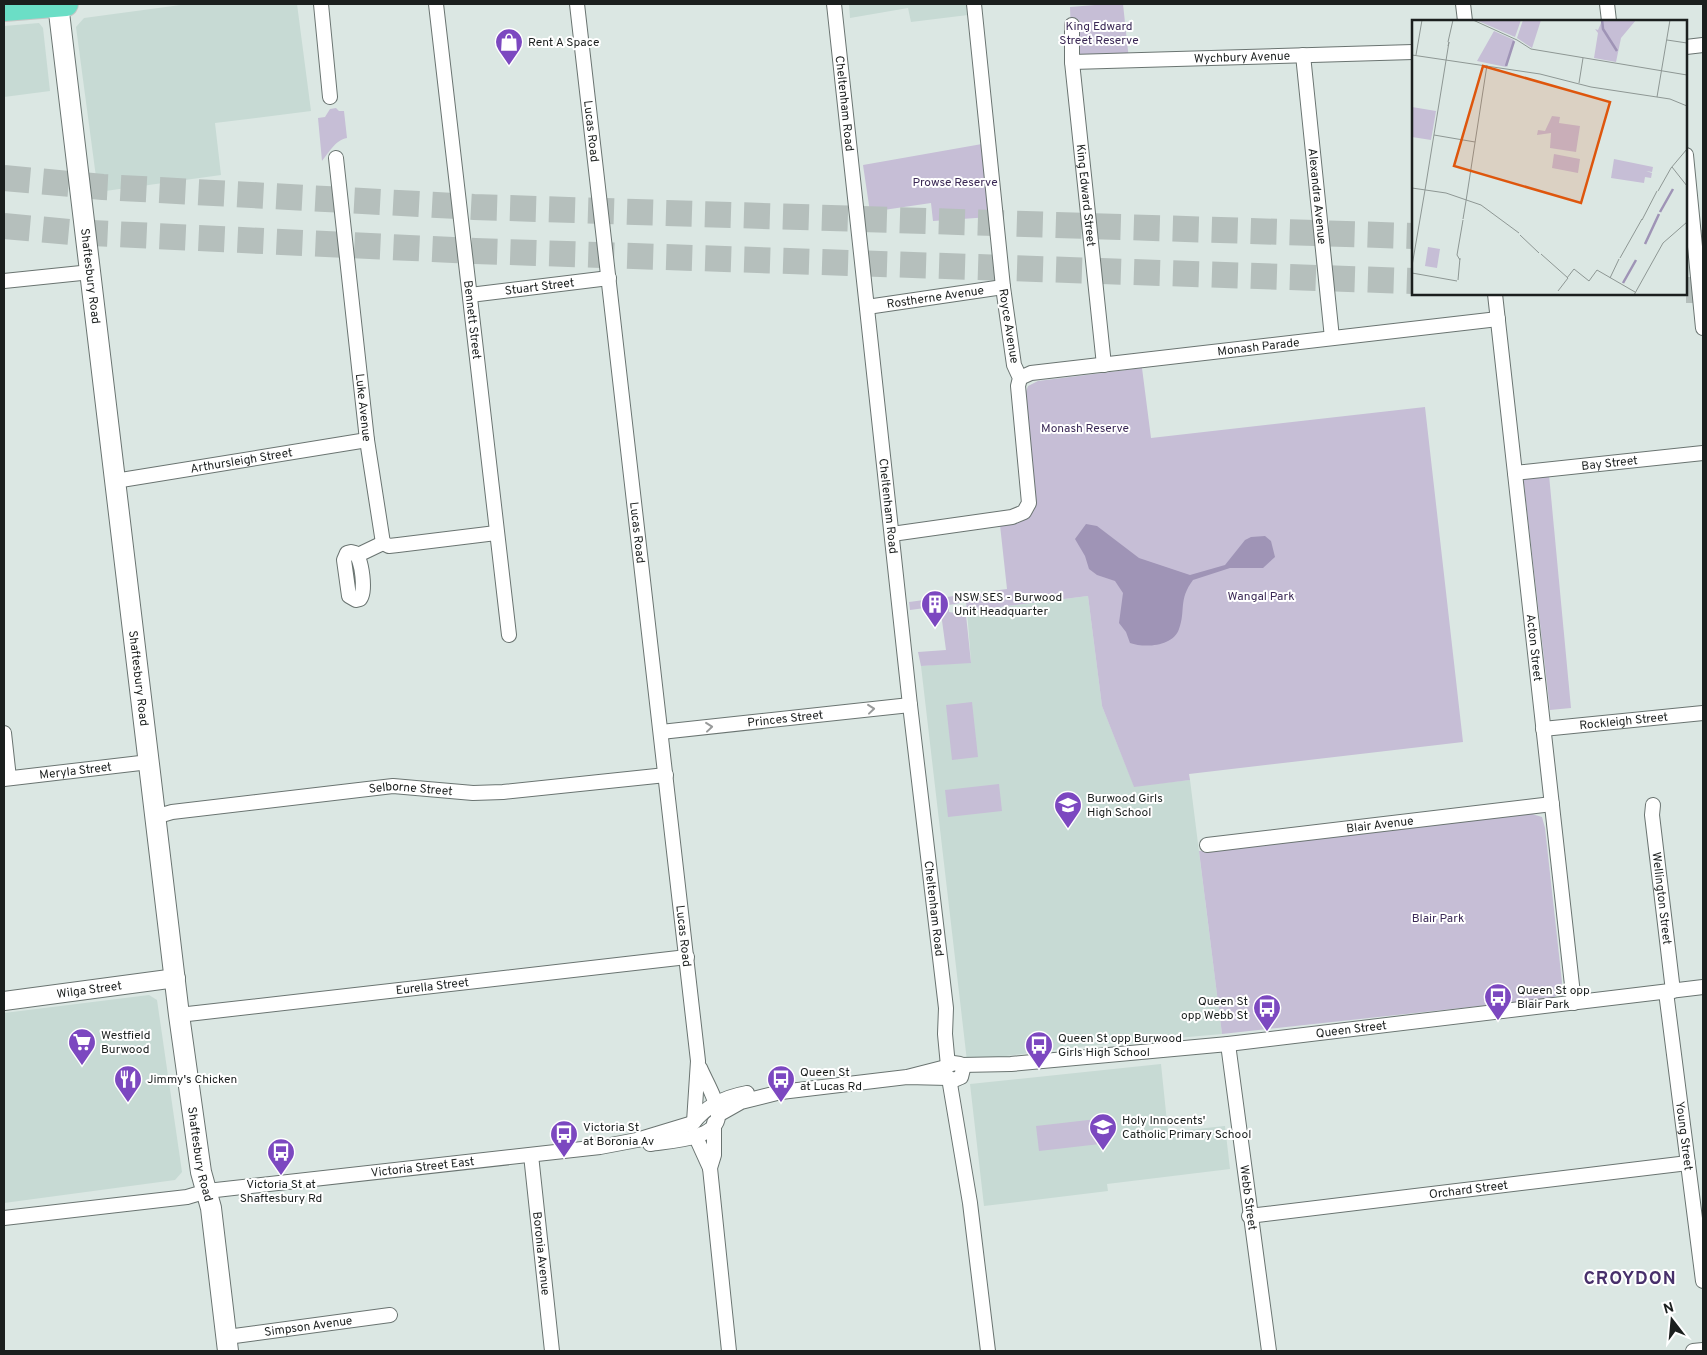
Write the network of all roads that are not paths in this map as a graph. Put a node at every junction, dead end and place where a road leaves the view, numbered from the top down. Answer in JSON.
{"nodes":[{"id":1,"x":61,"y":4,"type":"edge"},
{"id":2,"x":322,"y":4,"type":"edge"},
{"id":3,"x":436,"y":4,"type":"edge"},
{"id":4,"x":577,"y":4,"type":"edge"},
{"id":5,"x":834,"y":4,"type":"edge"},
{"id":6,"x":974,"y":4,"type":"edge"},
{"id":7,"x":1463,"y":4,"type":"edge"},
{"id":8,"x":1607,"y":4,"type":"edge"},
{"id":9,"x":4,"y":9,"type":"edge"},
{"id":10,"x":1465,"y":20,"type":"edge"},
{"id":11,"x":1609,"y":20,"type":"edge"},
{"id":12,"x":1072,"y":26,"type":"dead end"},
{"id":13,"x":1703,"y":45,"type":"edge"},
{"id":14,"x":1687,"y":47,"type":"edge"},
{"id":15,"x":1412,"y":52,"type":"edge"},
{"id":16,"x":1303,"y":55,"type":"junction"},
{"id":17,"x":1072,"y":62,"type":"junction"},
{"id":18,"x":330,"y":97,"type":"dead end"},
{"id":19,"x":336,"y":158,"type":"dead end"},
{"id":20,"x":1687,"y":165,"type":"edge"},
{"id":21,"x":91,"y":272,"type":"junction"},
{"id":22,"x":608,"y":278,"type":"junction"},
{"id":23,"x":4,"y":281,"type":"edge"},
{"id":24,"x":1003,"y":287,"type":"junction"},
{"id":25,"x":470,"y":295,"type":"junction"},
{"id":26,"x":1495,"y":295,"type":"edge"},
{"id":27,"x":867,"y":308,"type":"junction"},
{"id":28,"x":1498,"y":319,"type":"junction"},
{"id":29,"x":1703,"y":328,"type":"edge"},
{"id":30,"x":1332,"y":338,"type":"junction"},
{"id":31,"x":1104,"y":365,"type":"junction"},
{"id":32,"x":1020,"y":378,"type":"junction"},
{"id":33,"x":367,"y":440,"type":"junction"},
{"id":34,"x":1703,"y":453,"type":"edge"},
{"id":35,"x":1515,"y":473,"type":"junction"},
{"id":36,"x":115,"y":481,"type":"junction"},
{"id":37,"x":496,"y":533,"type":"junction"},
{"id":38,"x":892,"y":534,"type":"junction"},
{"id":39,"x":382,"y":543,"type":"junction"},
{"id":40,"x":358,"y":555,"type":"dead end"},
{"id":41,"x":509,"y":635,"type":"dead end"},
{"id":42,"x":910,"y":705,"type":"junction"},
{"id":43,"x":1703,"y":713,"type":"edge"},
{"id":44,"x":1543,"y":729,"type":"junction"},
{"id":45,"x":661,"y":732,"type":"junction"},
{"id":46,"x":4,"y":733,"type":"edge"},
{"id":47,"x":149,"y":762,"type":"junction"},
{"id":48,"x":666,"y":775,"type":"junction"},
{"id":49,"x":6,"y":779,"type":"edge"},
{"id":50,"x":1552,"y":804,"type":"junction"},
{"id":51,"x":1653,"y":805,"type":"dead end"},
{"id":52,"x":155,"y":816,"type":"junction"},
{"id":53,"x":1207,"y":845,"type":"dead end"},
{"id":54,"x":687,"y":957,"type":"junction"},
{"id":55,"x":176,"y":978,"type":"junction"},
{"id":56,"x":1703,"y":987,"type":"edge"},
{"id":57,"x":1670,"y":991,"type":"junction"},
{"id":58,"x":4,"y":1001,"type":"edge"},
{"id":59,"x":1574,"y":1003,"type":"junction"},
{"id":60,"x":179,"y":1015,"type":"junction"},
{"id":61,"x":1228,"y":1044,"type":"junction"},
{"id":62,"x":698,"y":1062,"type":"junction"},
{"id":63,"x":954,"y":1071,"type":"junction"},
{"id":64,"x":715,"y":1113,"type":"junction"},
{"id":65,"x":694,"y":1129,"type":"junction"},
{"id":66,"x":531,"y":1155,"type":"junction"},
{"id":67,"x":1688,"y":1164,"type":"junction"},
{"id":68,"x":710,"y":1168,"type":"junction"},
{"id":69,"x":207,"y":1191,"type":"junction"},
{"id":70,"x":4,"y":1210,"type":"edge"},
{"id":71,"x":1249,"y":1216,"type":"junction"},
{"id":72,"x":4,"y":1218,"type":"edge"},
{"id":73,"x":1703,"y":1281,"type":"edge"},
{"id":74,"x":390,"y":1315,"type":"dead end"},
{"id":75,"x":228,"y":1344,"type":"edge"},
{"id":76,"x":1703,"y":1350,"type":"edge"},
{"id":77,"x":552,"y":1351,"type":"edge"},
{"id":78,"x":730,"y":1351,"type":"edge"},
{"id":79,"x":988,"y":1351,"type":"edge"},
{"id":80,"x":1269,"y":1351,"type":"edge"},
{"id":81,"x":1693,"y":1351,"type":"edge"}],
"edges":[{"from":1,"to":9,"type":"highway"},
{"from":1,"to":21,"type":"main road","name":"Shaftesbury Road"},
{"from":2,"to":18,"type":"street"},
{"from":3,"to":25,"type":"street","name":"Bennett Street"},
{"from":4,"to":22,"type":"street","name":"Lucas Road"},
{"from":5,"to":27,"type":"street","name":"Cheltenham Road"},
{"from":6,"to":24,"type":"street","name":"Royce Avenue"},
{"from":7,"to":10,"type":"street"},
{"from":8,"to":11,"type":"street"},
{"from":12,"to":17,"type":"street","name":"King Edward Street"},
{"from":13,"to":14,"type":"street"},
{"from":15,"to":16,"type":"street","name":"Wychbury Avenue"},
{"from":16,"to":17,"type":"street","name":"Wychbury Avenue"},
{"from":16,"to":30,"type":"street","name":"Alexandra Avenue"},
{"from":17,"to":31,"type":"street","name":"King Edward Street"},
{"from":19,"to":33,"type":"street","name":"Luke Avenue"},
{"from":20,"to":29,"type":"street"},
{"from":21,"to":23,"type":"street"},
{"from":21,"to":36,"type":"main road","name":"Shaftesbury Road"},
{"from":22,"to":25,"type":"street","name":"Stuart Street"},
{"from":22,"to":45,"type":"street","name":"Lucas Road"},
{"from":24,"to":27,"type":"street","name":"Rostherne Avenue"},
{"from":24,"to":32,"type":"street","name":"Royce Avenue"},
{"from":25,"to":37,"type":"street","name":"Bennett Street"},
{"from":26,"to":28,"type":"street","name":"Acton Street"},
{"from":27,"to":38,"type":"street","name":"Cheltenham Road"},
{"from":28,"to":30,"type":"street","name":"Monash Parade"},
{"from":28,"to":35,"type":"street","name":"Acton Street"},
{"from":30,"to":31,"type":"street","name":"Monash Parade"},
{"from":31,"to":32,"type":"street","name":"Monash Parade"},
{"from":32,"to":38,"type":"street","name":"Royce Avenue"},
{"from":33,"to":36,"type":"street","name":"Arthursleigh Street"},
{"from":33,"to":39,"type":"street","name":"Luke Avenue"},
{"from":34,"to":35,"type":"street","name":"Bay Street"},
{"from":35,"to":44,"type":"street","name":"Acton Street"},
{"from":36,"to":47,"type":"main road","name":"Shaftesbury Road"},
{"from":37,"to":39,"type":"street"},
{"from":37,"to":41,"type":"street","name":"Bennett Street"},
{"from":38,"to":42,"type":"street","name":"Cheltenham Road"},
{"from":39,"to":40,"type":"street"},
{"from":45,"to":42,"type":"street","name":"Princes Street","one_way":true},
{"from":42,"to":63,"type":"street","name":"Cheltenham Road"},
{"from":43,"to":44,"type":"street","name":"Rockleigh Street"},
{"from":44,"to":50,"type":"street","name":"Acton Street"},
{"from":45,"to":48,"type":"street","name":"Lucas Road"},
{"from":46,"to":49,"type":"street"},
{"from":47,"to":49,"type":"street","name":"Meryla Street"},
{"from":47,"to":52,"type":"main road","name":"Shaftesbury Road"},
{"from":48,"to":52,"type":"street","name":"Selborne Street"},
{"from":48,"to":54,"type":"street","name":"Lucas Road"},
{"from":50,"to":53,"type":"street","name":"Blair Avenue"},
{"from":50,"to":59,"type":"street","name":"Acton Street"},
{"from":51,"to":57,"type":"street","name":"Wellington Street"},
{"from":52,"to":55,"type":"main road","name":"Shaftesbury Road"},
{"from":54,"to":60,"type":"street","name":"Eurella Street"},
{"from":54,"to":62,"type":"street","name":"Lucas Road"},
{"from":55,"to":58,"type":"street","name":"Wilga Street"},
{"from":55,"to":60,"type":"main road","name":"Shaftesbury Road"},
{"from":56,"to":57,"type":"street","name":"Queen Street"},
{"from":57,"to":59,"type":"street","name":"Queen Street"},
{"from":57,"to":67,"type":"street","name":"Young Street"},
{"from":59,"to":61,"type":"street","name":"Queen Street"},
{"from":60,"to":69,"type":"main road","name":"Shaftesbury Road"},
{"from":61,"to":63,"type":"street","name":"Queen Street"},
{"from":61,"to":71,"type":"street","name":"Webb Street"},
{"from":62,"to":64,"type":"street","name":"Lucas Road"},
{"from":62,"to":65,"type":"street","name":"Lucas Road"},
{"from":63,"to":64,"type":"street","name":"Queen Street"},
{"from":63,"to":79,"type":"street","name":"Cheltenham Road"},
{"from":64,"to":65,"type":"street","name":"Victoria Street East"},
{"from":64,"to":68,"type":"street","name":"Lucas Road"},
{"from":65,"to":66,"type":"street","name":"Victoria Street East"},
{"from":65,"to":68,"type":"street","name":"Lucas Road"},
{"from":66,"to":69,"type":"street","name":"Victoria Street East"},
{"from":66,"to":77,"type":"street","name":"Boronia Avenue"},
{"from":67,"to":71,"type":"street","name":"Orchard Street"},
{"from":67,"to":73,"type":"street","name":"Young Street"},
{"from":68,"to":78,"type":"street","name":"Lucas Road"},
{"from":69,"to":70,"type":"street","name":"Victoria Street East"},
{"from":69,"to":72,"type":"street","name":"Victoria Street East"},
{"from":69,"to":75,"type":"main road","name":"Shaftesbury Road"},
{"from":71,"to":80,"type":"street","name":"Webb Street"},
{"from":74,"to":75,"type":"street","name":"Simpson Avenue"},
{"from":76,"to":81,"type":"street"}]}
